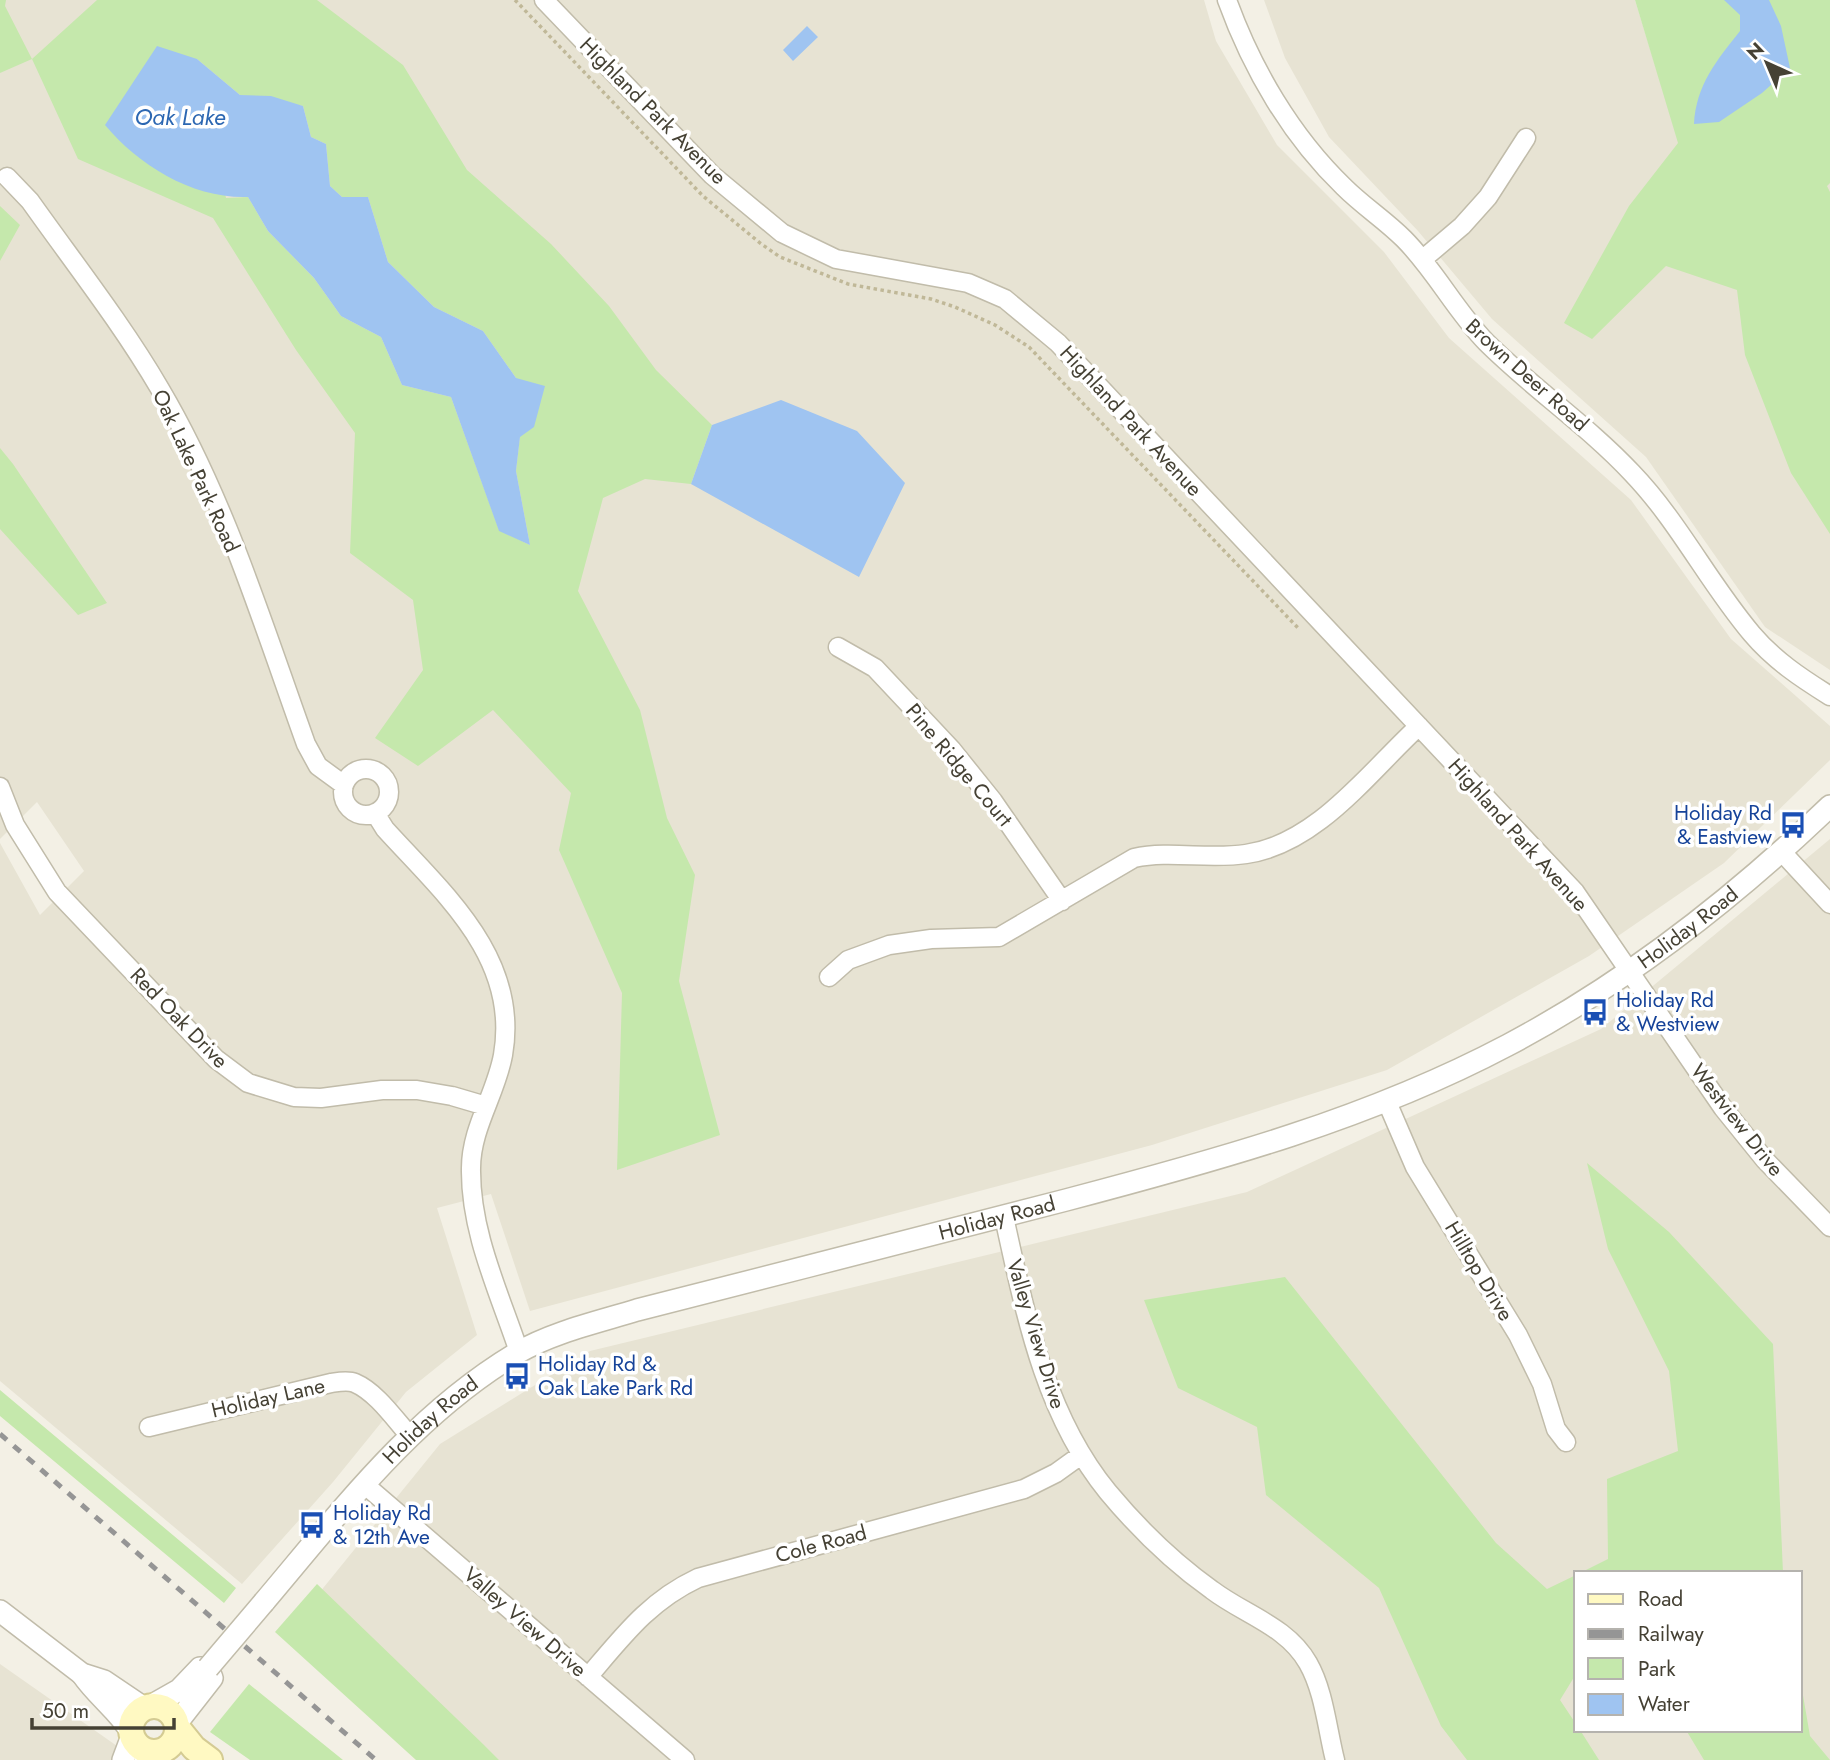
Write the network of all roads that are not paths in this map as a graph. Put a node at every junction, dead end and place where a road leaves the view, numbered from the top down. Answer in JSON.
{"nodes":[{"id":1,"x":544,"y":0,"type":"edge"},
{"id":2,"x":1227,"y":0,"type":"edge"},
{"id":3,"x":1526,"y":138,"type":"dead end"},
{"id":4,"x":6,"y":177,"type":"dead end"},
{"id":5,"x":1423,"y":259,"type":"junction"},
{"id":6,"x":838,"y":646,"type":"dead end"},
{"id":7,"x":1830,"y":696,"type":"edge"},
{"id":8,"x":1419,"y":726,"type":"junction"},
{"id":9,"x":344,"y":785,"type":"junction"},
{"id":10,"x":0,"y":787,"type":"edge"},
{"id":11,"x":1830,"y":806,"type":"edge"},
{"id":12,"x":375,"y":813,"type":"junction"},
{"id":13,"x":1782,"y":852,"type":"junction"},
{"id":14,"x":1062,"y":901,"type":"junction"},
{"id":15,"x":1830,"y":904,"type":"edge"},
{"id":16,"x":1629,"y":971,"type":"junction"},
{"id":17,"x":830,"y":977,"type":"dead end"},
{"id":18,"x":1387,"y":1102,"type":"junction"},
{"id":19,"x":486,"y":1106,"type":"junction"},
{"id":20,"x":1003,"y":1217,"type":"junction"},
{"id":21,"x":1830,"y":1227,"type":"edge"},
{"id":22,"x":519,"y":1352,"type":"junction"},
{"id":23,"x":149,"y":1427,"type":"dead end"},
{"id":24,"x":409,"y":1436,"type":"junction"},
{"id":25,"x":1566,"y":1442,"type":"dead end"},
{"id":26,"x":1081,"y":1455,"type":"junction"},
{"id":27,"x":364,"y":1484,"type":"junction"},
{"id":28,"x":0,"y":1611,"type":"edge"},
{"id":29,"x":208,"y":1668,"type":"junction"},
{"id":30,"x":82,"y":1674,"type":"junction"},
{"id":31,"x":588,"y":1676,"type":"junction"},
{"id":32,"x":147,"y":1707,"type":"junction"},
{"id":33,"x":176,"y":1725,"type":"junction"},
{"id":34,"x":132,"y":1735,"type":"junction"},
{"id":35,"x":161,"y":1755,"type":"edge"},
{"id":36,"x":123,"y":1760,"type":"edge"},
{"id":37,"x":211,"y":1760,"type":"edge"},
{"id":38,"x":685,"y":1760,"type":"edge"},
{"id":39,"x":1335,"y":1760,"type":"edge"}],
"edges":[{"from":1,"to":8,"type":"street","name":"Highland Park Avenue"},
{"from":2,"to":5,"type":"street","name":"Brown Deer Road"},
{"from":3,"to":5,"type":"street"},
{"from":4,"to":9,"type":"street","name":"Oak Lake Park Road"},
{"from":5,"to":7,"type":"street","name":"Brown Deer Road"},
{"from":6,"to":14,"type":"street","name":"Pine Ridge Court"},
{"from":8,"to":14,"type":"street"},
{"from":8,"to":16,"type":"street","name":"Highland Park Avenue"},
{"from":9,"to":12,"type":"street","name":"Oak Lake Park Road"},
{"from":9,"to":12,"type":"street"},
{"from":10,"to":19,"type":"street","name":"Red Oak Drive"},
{"from":11,"to":13,"type":"street","name":"Holiday Road"},
{"from":12,"to":19,"type":"street"},
{"from":13,"to":15,"type":"street"},
{"from":13,"to":16,"type":"street","name":"Holiday Road"},
{"from":14,"to":17,"type":"street"},
{"from":16,"to":18,"type":"street","name":"Holiday Road"},
{"from":16,"to":21,"type":"street","name":"Westview Drive"},
{"from":18,"to":20,"type":"street","name":"Holiday Road"},
{"from":18,"to":25,"type":"street","name":"Hilltop Drive"},
{"from":19,"to":22,"type":"street"},
{"from":20,"to":22,"type":"street","name":"Holiday Road"},
{"from":20,"to":26,"type":"street","name":"Valley View Drive"},
{"from":22,"to":24,"type":"street","name":"Holiday Road"},
{"from":23,"to":24,"type":"street","name":"Holiday Lane"},
{"from":24,"to":27,"type":"street","name":"Holiday Road"},
{"from":26,"to":31,"type":"street","name":"Cole Road"},
{"from":26,"to":39,"type":"street","name":"Valley View Drive"},
{"from":27,"to":29,"type":"street","name":"Holiday Road","bridge":true},
{"from":27,"to":31,"type":"street","name":"Valley View Drive"},
{"from":28,"to":30,"type":"street"},
{"from":29,"to":32,"type":"street","name":"Holiday Road"},
{"from":29,"to":33,"type":"street","name":"Holiday Road"},
{"from":30,"to":32,"type":"street"},
{"from":30,"to":34,"type":"street"},
{"from":31,"to":38,"type":"street","name":"Valley View Drive"},
{"from":32,"to":33,"type":"main road"},
{"from":32,"to":34,"type":"main road"},
{"from":33,"to":35,"type":"main road"},
{"from":33,"to":37,"type":"main road"},
{"from":34,"to":35,"type":"main road"},
{"from":34,"to":36,"type":"street"}]}
